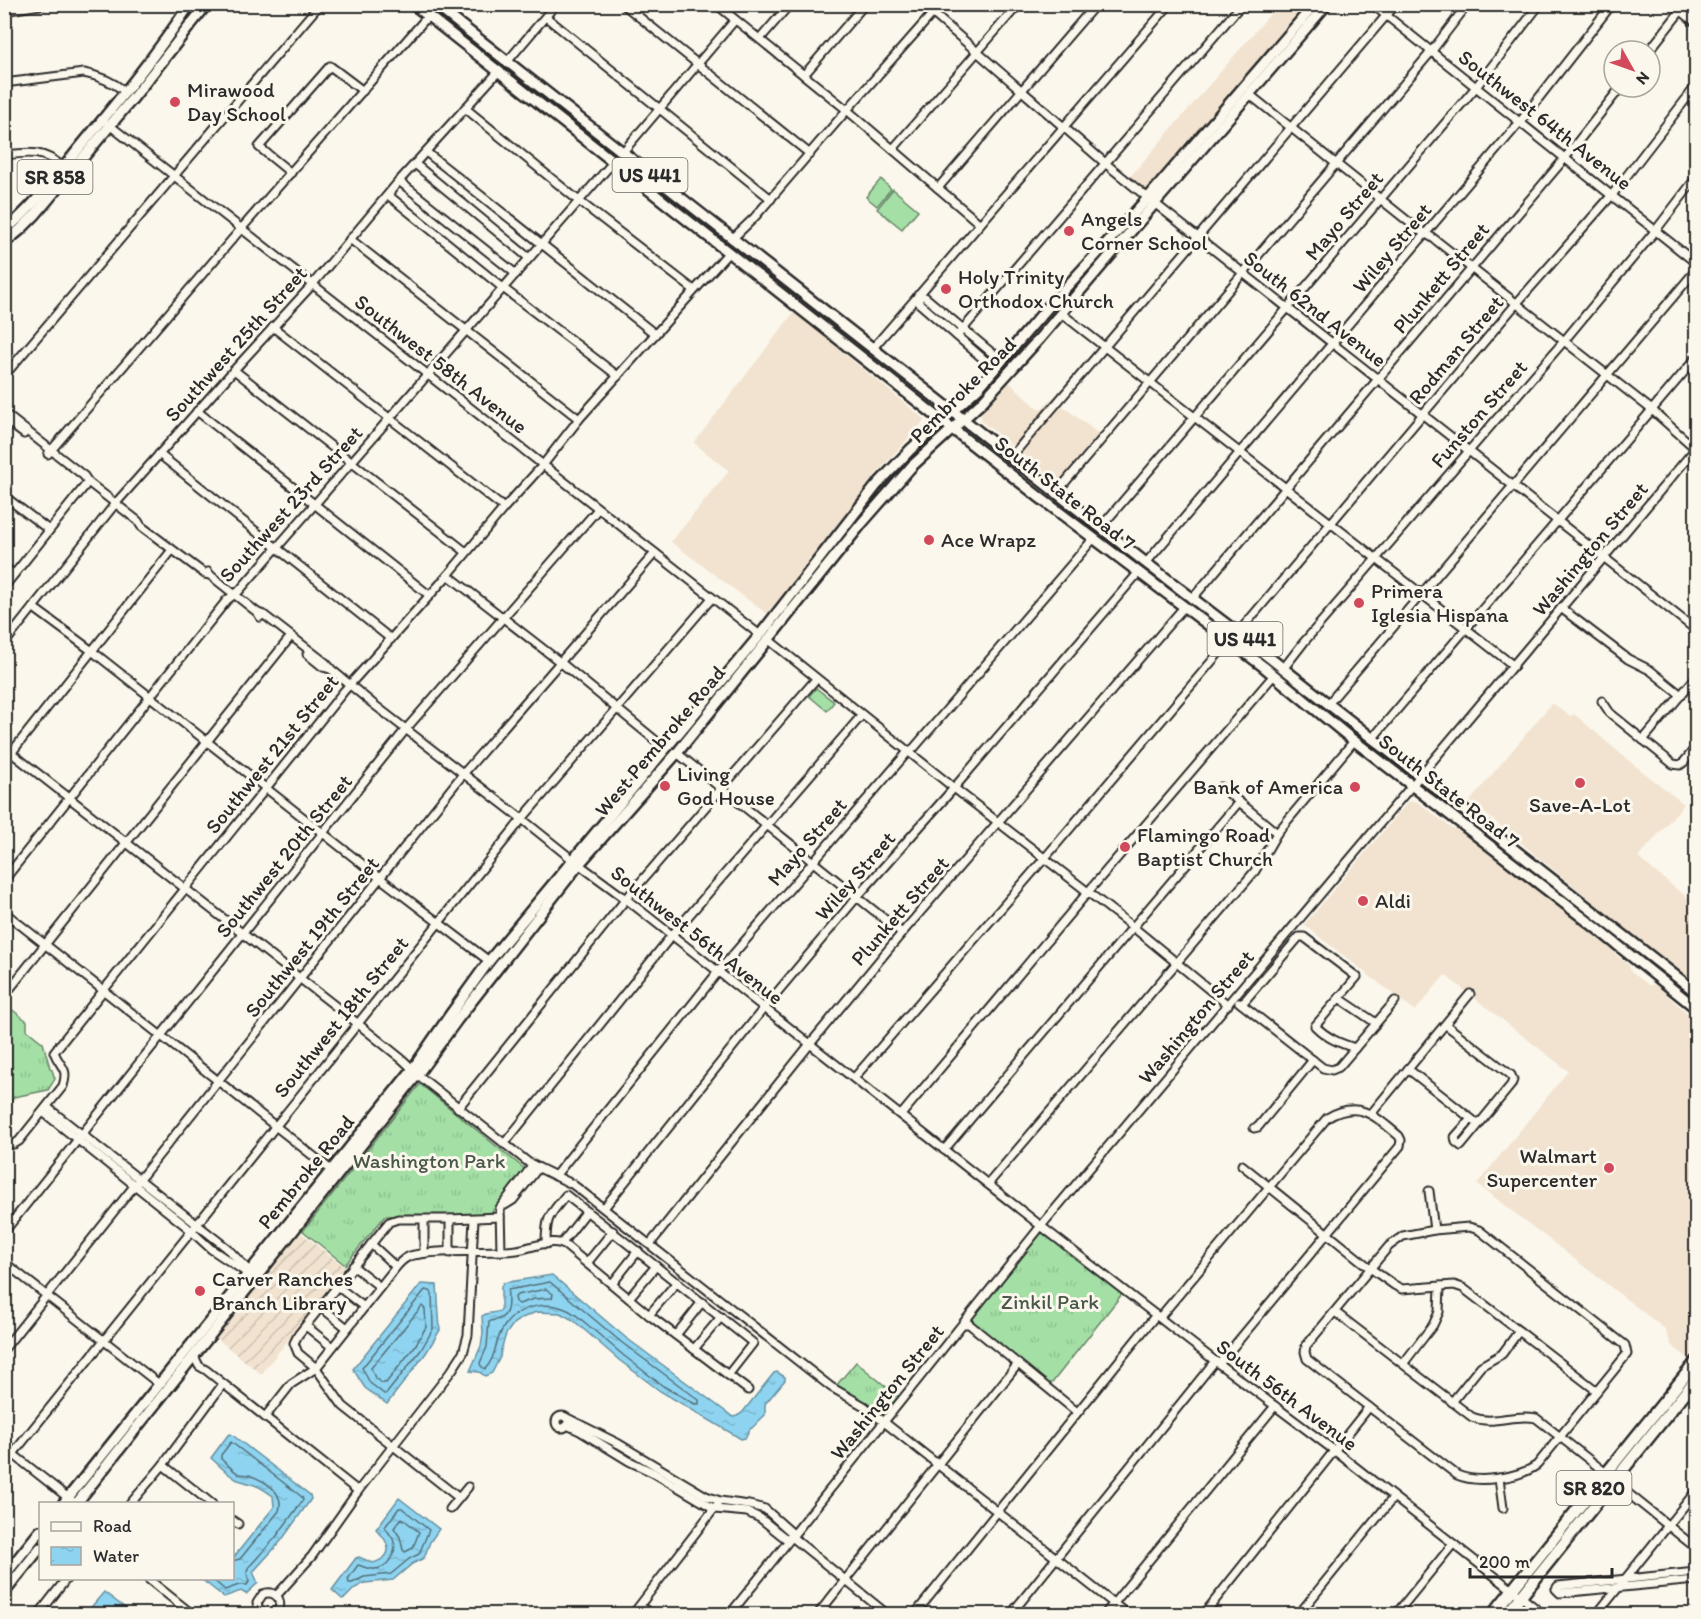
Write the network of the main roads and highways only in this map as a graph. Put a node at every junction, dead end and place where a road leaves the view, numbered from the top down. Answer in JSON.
{"nodes":[{"id":1,"x":207,"y":4,"type":"edge"},
{"id":2,"x":413,"y":4,"type":"edge"},
{"id":3,"x":1315,"y":4,"type":"edge"},
{"id":4,"x":1327,"y":4,"type":"edge"},
{"id":5,"x":436,"y":5,"type":"edge"},
{"id":6,"x":188,"y":6,"type":"edge"},
{"id":7,"x":1296,"y":28,"type":"junction"},
{"id":8,"x":486,"y":60,"type":"junction"},
{"id":9,"x":507,"y":62,"type":"junction"},
{"id":10,"x":499,"y":71,"type":"junction"},
{"id":11,"x":152,"y":73,"type":"junction"},
{"id":12,"x":520,"y":73,"type":"junction"},
{"id":13,"x":1249,"y":94,"type":"junction"},
{"id":14,"x":106,"y":122,"type":"junction"},
{"id":15,"x":1151,"y":201,"type":"junction"},
{"id":16,"x":9,"y":233,"type":"edge"},
{"id":17,"x":712,"y":238,"type":"junction"},
{"id":18,"x":732,"y":239,"type":"junction"},
{"id":19,"x":4,"y":243,"type":"edge"},
{"id":20,"x":729,"y":252,"type":"junction"},
{"id":21,"x":749,"y":253,"type":"junction"},
{"id":22,"x":1097,"y":253,"type":"junction"},
{"id":23,"x":784,"y":296,"type":"junction"},
{"id":24,"x":811,"y":300,"type":"junction"},
{"id":25,"x":1061,"y":313,"type":"junction"},
{"id":26,"x":953,"y":411,"type":"junction"},
{"id":27,"x":943,"y":420,"type":"junction"},
{"id":28,"x":963,"y":420,"type":"junction"},
{"id":29,"x":953,"y":429,"type":"junction"},
{"id":30,"x":1127,"y":563,"type":"junction"},
{"id":31,"x":1146,"y":563,"type":"junction"},
{"id":32,"x":1139,"y":572,"type":"junction"},
{"id":33,"x":1158,"y":573,"type":"junction"},
{"id":34,"x":764,"y":637,"type":"junction"},
{"id":35,"x":1264,"y":667,"type":"junction"},
{"id":36,"x":1283,"y":669,"type":"junction"},
{"id":37,"x":1274,"y":675,"type":"junction"},
{"id":38,"x":1297,"y":680,"type":"junction"},
{"id":39,"x":702,"y":706,"type":"junction"},
{"id":40,"x":666,"y":749,"type":"junction"},
{"id":41,"x":677,"y":753,"type":"junction"},
{"id":42,"x":645,"y":789,"type":"junction"},
{"id":43,"x":576,"y":862,"type":"junction"},
{"id":44,"x":1545,"y":873,"type":"junction"},
{"id":45,"x":1528,"y":875,"type":"junction"},
{"id":46,"x":1553,"y":880,"type":"junction"},
{"id":47,"x":521,"y":923,"type":"junction"},
{"id":48,"x":508,"y":957,"type":"junction"},
{"id":49,"x":489,"y":962,"type":"junction"},
{"id":50,"x":1696,"y":992,"type":"edge"},
{"id":51,"x":473,"y":1000,"type":"junction"},
{"id":52,"x":1696,"y":1008,"type":"edge"},
{"id":53,"x":415,"y":1072,"type":"junction"},
{"id":54,"x":336,"y":1170,"type":"junction"},
{"id":55,"x":254,"y":1274,"type":"junction"},
{"id":56,"x":210,"y":1322,"type":"junction"},
{"id":57,"x":1696,"y":1362,"type":"edge"},
{"id":58,"x":1696,"y":1379,"type":"edge"},
{"id":59,"x":174,"y":1381,"type":"junction"},
{"id":60,"x":159,"y":1384,"type":"junction"},
{"id":61,"x":125,"y":1442,"type":"junction"},
{"id":62,"x":1606,"y":1473,"type":"junction"},
{"id":63,"x":71,"y":1502,"type":"edge"},
{"id":64,"x":1586,"y":1516,"type":"junction"},
{"id":65,"x":39,"y":1532,"type":"edge"},
{"id":66,"x":34,"y":1540,"type":"junction"},
{"id":67,"x":39,"y":1549,"type":"edge"},
{"id":68,"x":4,"y":1576,"type":"edge"},
{"id":69,"x":4,"y":1585,"type":"edge"},
{"id":70,"x":4,"y":1593,"type":"edge"},
{"id":71,"x":1517,"y":1593,"type":"junction"},
{"id":72,"x":1493,"y":1614,"type":"edge"},
{"id":73,"x":1507,"y":1614,"type":"edge"}],
"edges":[{"from":1,"to":11,"type":"main road","number":"SR 858"},
{"from":2,"to":8,"type":"main road","name":"South State Road 7","number":"US 441"},
{"from":3,"to":7,"type":"main road","name":"Pembroke Road"},
{"from":4,"to":13,"type":"main road","name":"Pembroke Road"},
{"from":5,"to":9,"type":"main road","name":"South State Road 7","number":"US 441"},
{"from":6,"to":11,"type":"main road"},
{"from":6,"to":14,"type":"main road","number":"SR 858"},
{"from":7,"to":13,"type":"main road"},
{"from":7,"to":15,"type":"main road","name":"Pembroke Road"},
{"from":8,"to":9,"type":"main road"},
{"from":8,"to":10,"type":"main road","name":"South State Road 7","number":"US 441"},
{"from":9,"to":12,"type":"main road","name":"South State Road 7","number":"US 441"},
{"from":10,"to":12,"type":"main road"},
{"from":10,"to":17,"type":"main road","name":"South State Road 7","number":"US 441"},
{"from":11,"to":14,"type":"main road","number":"SR 858"},
{"from":12,"to":18,"type":"main road","name":"South State Road 7","number":"US 441"},
{"from":13,"to":15,"type":"main road","name":"Pembroke Road"},
{"from":14,"to":16,"type":"main road","number":"SR 858"},
{"from":14,"to":16,"type":"main road","number":"SR 858"},
{"from":15,"to":22,"type":"main road","name":"Pembroke Road"},
{"from":15,"to":25,"type":"main road","name":"Pembroke Road"},
{"from":16,"to":19,"type":"main road","number":"SR 858"},
{"from":17,"to":18,"type":"main road"},
{"from":17,"to":20,"type":"main road","name":"South State Road 7","number":"US 441"},
{"from":18,"to":21,"type":"main road","name":"South State Road 7","number":"US 441"},
{"from":20,"to":21,"type":"main road"},
{"from":20,"to":23,"type":"main road","name":"South State Road 7","number":"US 441"},
{"from":21,"to":24,"type":"main road","name":"South State Road 7","number":"US 441"},
{"from":22,"to":25,"type":"main road"},
{"from":22,"to":26,"type":"main road","name":"Pembroke Road"},
{"from":23,"to":24,"type":"main road"},
{"from":23,"to":27,"type":"main road","name":"South State Road 7","number":"US 441"},
{"from":24,"to":26,"type":"main road","name":"South State Road 7","number":"US 441"},
{"from":25,"to":28,"type":"main road","name":"Pembroke Road"},
{"from":26,"to":27,"type":"main road","name":"Pembroke Road"},
{"from":26,"to":28,"type":"main road","name":"South State Road 7","number":"US 441"},
{"from":27,"to":29,"type":"main road","name":"South State Road 7","number":"US 441"},
{"from":27,"to":34,"type":"main road","name":"Pembroke Road"},
{"from":28,"to":29,"type":"main road","name":"Pembroke Road"},
{"from":28,"to":31,"type":"main road","name":"South State Road 7","number":"US 441"},
{"from":29,"to":30,"type":"main road","name":"South State Road 7","number":"US 441"},
{"from":29,"to":34,"type":"main road","name":"Pembroke Road"},
{"from":30,"to":31,"type":"main road"},
{"from":30,"to":32,"type":"main road","name":"South State Road 7","number":"US 441"},
{"from":31,"to":33,"type":"main road","name":"South State Road 7","number":"US 441"},
{"from":32,"to":33,"type":"main road"},
{"from":32,"to":35,"type":"main road","name":"South State Road 7","number":"US 441"},
{"from":33,"to":36,"type":"main road","name":"South State Road 7","number":"US 441"},
{"from":34,"to":39,"type":"main road","name":"West Pembroke Road"},
{"from":34,"to":41,"type":"main road","name":"West Pembroke Road"},
{"from":35,"to":36,"type":"main road"},
{"from":35,"to":37,"type":"main road","name":"South State Road 7","number":"US 441"},
{"from":36,"to":38,"type":"main road","name":"South State Road 7","number":"US 441"},
{"from":37,"to":38,"type":"main road"},
{"from":37,"to":45,"type":"main road","name":"South State Road 7","number":"US 441"},
{"from":38,"to":44,"type":"main road","name":"South State Road 7","number":"US 441"},
{"from":39,"to":40,"type":"main road","name":"West Pembroke Road"},
{"from":39,"to":41,"type":"main road"},
{"from":40,"to":42,"type":"main road"},
{"from":40,"to":43,"type":"main road","name":"West Pembroke Road"},
{"from":41,"to":42,"type":"main road","name":"West Pembroke Road"},
{"from":42,"to":43,"type":"main road","name":"West Pembroke Road"},
{"from":43,"to":47,"type":"main road","name":"Pembroke Road"},
{"from":43,"to":48,"type":"main road","name":"Pembroke Road"},
{"from":44,"to":45,"type":"main road"},
{"from":44,"to":46,"type":"main road","name":"South State Road 7","number":"US 441"},
{"from":45,"to":46,"type":"main road"},
{"from":45,"to":52,"type":"main road","name":"South State Road 7","number":"US 441"},
{"from":46,"to":50,"type":"main road","name":"South State Road 7","number":"US 441"},
{"from":47,"to":48,"type":"main road"},
{"from":47,"to":49,"type":"main road","name":"Pembroke Road"},
{"from":48,"to":51,"type":"main road","name":"Pembroke Road"},
{"from":49,"to":51,"type":"main road"},
{"from":49,"to":53,"type":"main road","name":"Pembroke Road"},
{"from":51,"to":53,"type":"main road","name":"Pembroke Road"},
{"from":53,"to":54,"type":"main road","name":"Pembroke Road"},
{"from":53,"to":54,"type":"main road","name":"Pembroke Road"},
{"from":54,"to":55,"type":"main road","name":"Pembroke Road"},
{"from":54,"to":55,"type":"main road","name":"Pembroke Road"},
{"from":55,"to":56,"type":"main road","name":"Pembroke Road"},
{"from":55,"to":59,"type":"main road","name":"Pembroke Road"},
{"from":56,"to":59,"type":"main road"},
{"from":56,"to":60,"type":"main road","name":"Pembroke Road"},
{"from":57,"to":62,"type":"highway","number":"SR 820"},
{"from":58,"to":64,"type":"highway","number":"SR 820"},
{"from":59,"to":61,"type":"main road","name":"Pembroke Road"},
{"from":60,"to":61,"type":"main road"},
{"from":60,"to":63,"type":"main road","name":"Pembroke Road"},
{"from":61,"to":63,"type":"main road","name":"Pembroke Road"},
{"from":62,"to":64,"type":"highway"},
{"from":62,"to":71,"type":"highway","number":"SR 820"},
{"from":64,"to":71,"type":"highway","number":"SR 820"},
{"from":65,"to":66,"type":"main road"},
{"from":66,"to":68,"type":"main road"},
{"from":66,"to":69,"type":"main road"},
{"from":67,"to":70,"type":"main road"},
{"from":71,"to":72,"type":"highway","number":"SR 820"},
{"from":71,"to":73,"type":"highway","number":"SR 820"}]}
